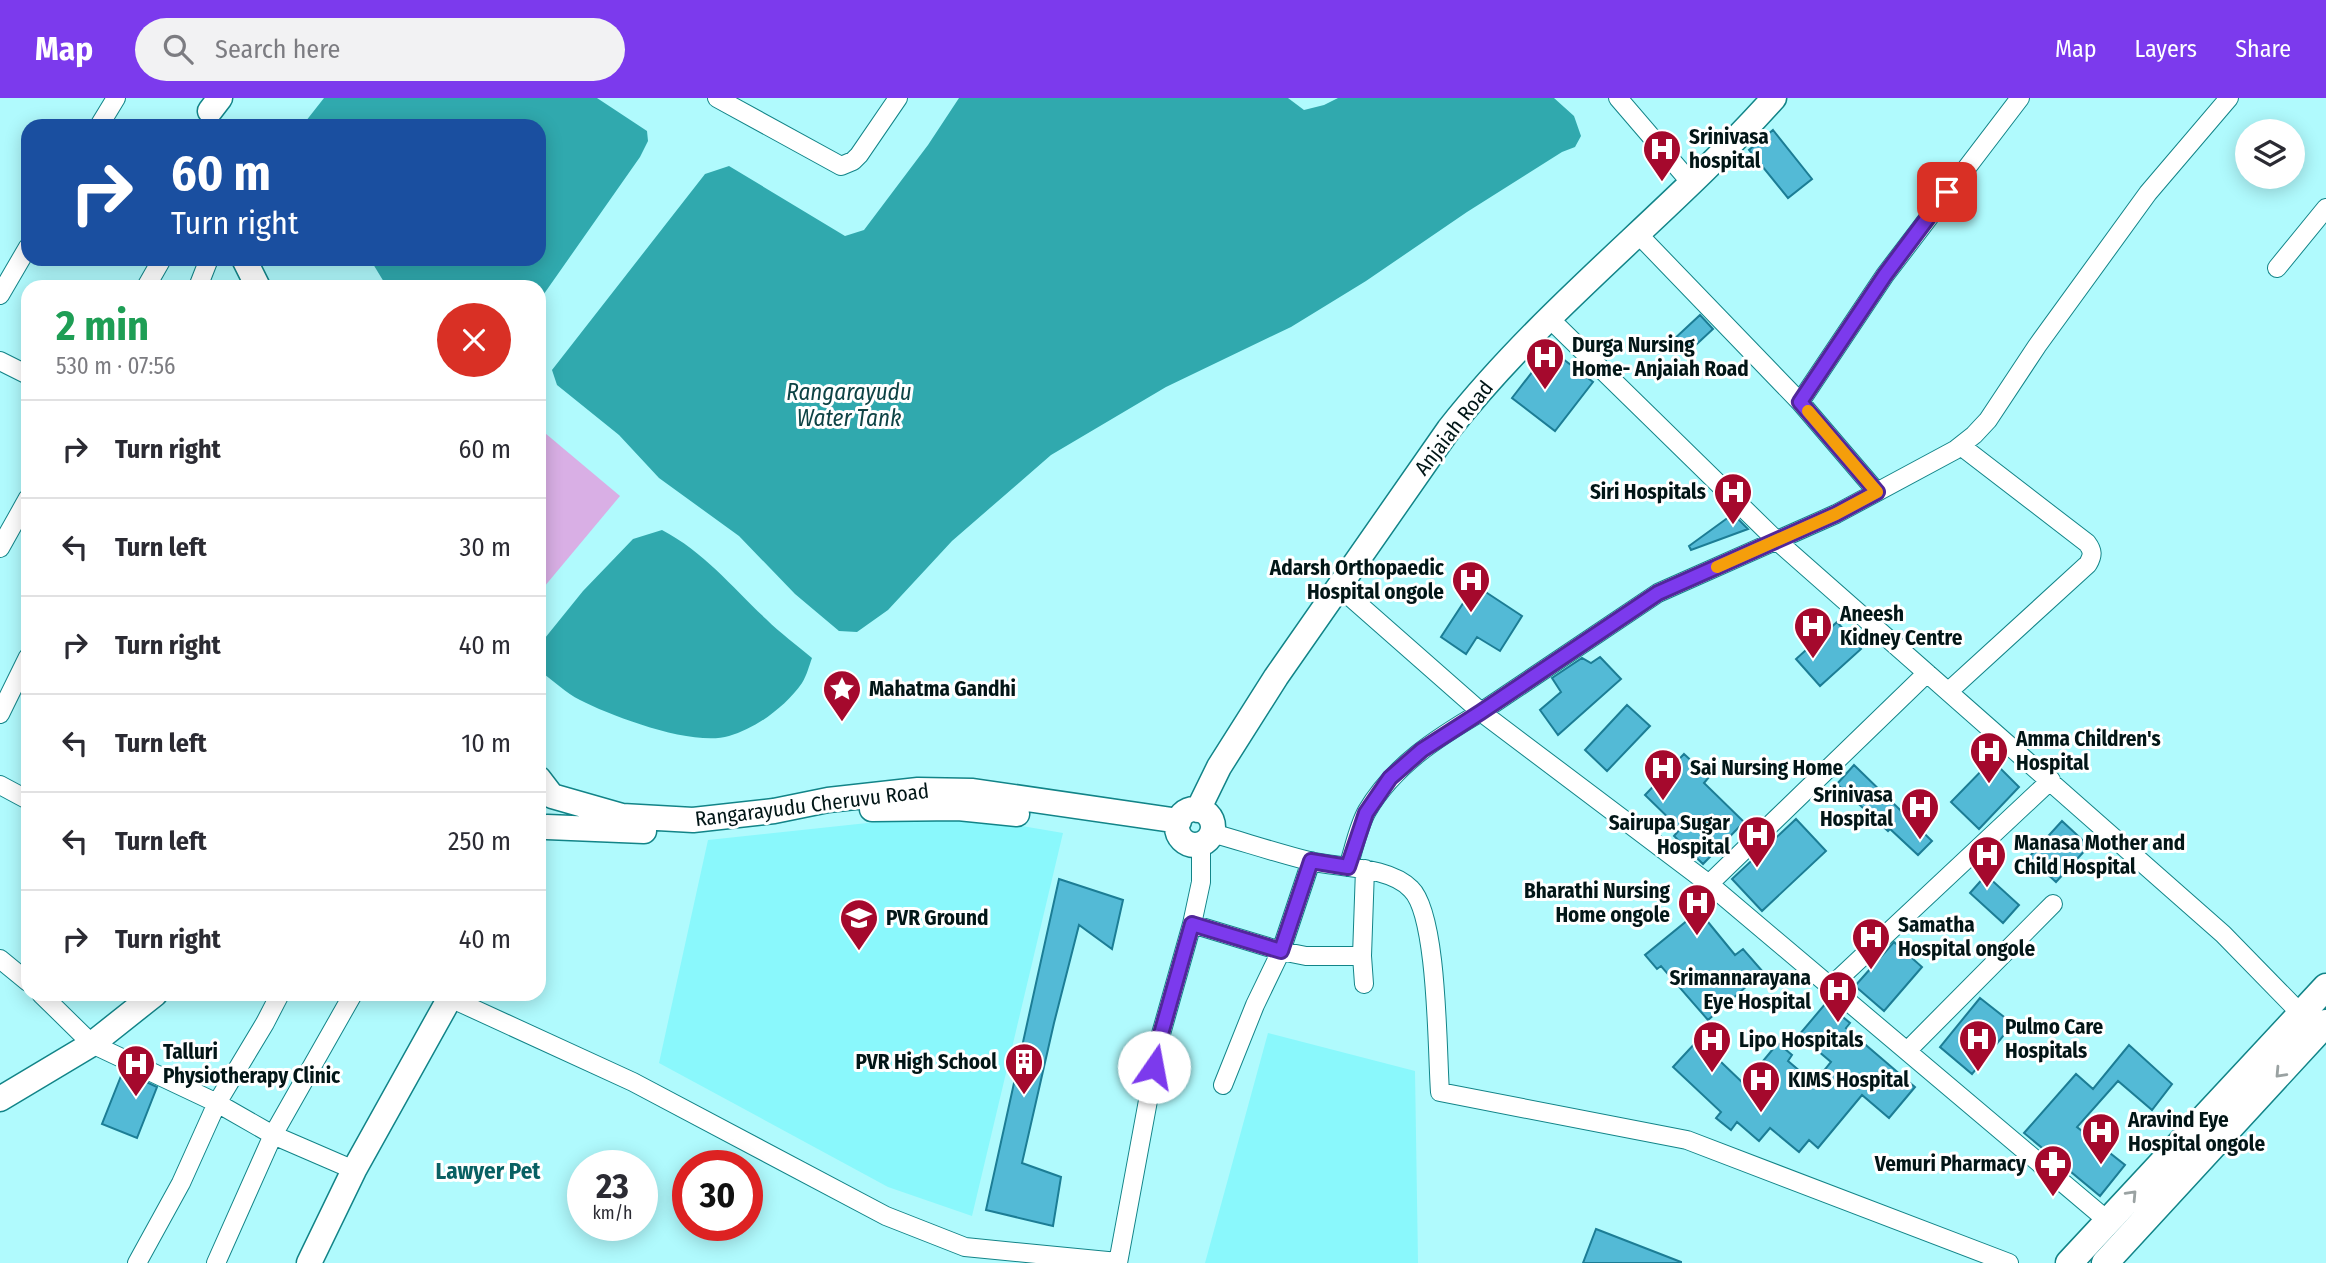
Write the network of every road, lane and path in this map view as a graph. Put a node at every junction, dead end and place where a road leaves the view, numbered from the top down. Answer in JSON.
{"nodes":[{"id":1,"x":116,"y":98,"type":"edge"},
{"id":2,"x":717,"y":98,"type":"edge"},
{"id":3,"x":898,"y":98,"type":"edge"},
{"id":4,"x":1618,"y":98,"type":"edge"},
{"id":5,"x":1774,"y":98,"type":"edge"},
{"id":6,"x":2020,"y":98,"type":"edge"},
{"id":7,"x":2228,"y":98,"type":"edge"},
{"id":8,"x":103,"y":119,"type":"edge"},
{"id":9,"x":1691,"y":183,"type":"junction"},
{"id":10,"x":2326,"y":208,"type":"edge"},
{"id":11,"x":1638,"y":234,"type":"junction"},
{"id":12,"x":21,"y":259,"type":"edge"},
{"id":13,"x":2277,"y":268,"type":"dead end"},
{"id":14,"x":0,"y":295,"type":"edge"},
{"id":15,"x":1549,"y":318,"type":"junction"},
{"id":16,"x":0,"y":361,"type":"edge"},
{"id":17,"x":21,"y":372,"type":"edge"},
{"id":18,"x":1800,"y":402,"type":"junction"},
{"id":19,"x":1961,"y":446,"type":"junction"},
{"id":20,"x":1877,"y":492,"type":"junction"},
{"id":21,"x":21,"y":510,"type":"edge"},
{"id":22,"x":1776,"y":540,"type":"junction"},
{"id":23,"x":0,"y":548,"type":"edge"},
{"id":24,"x":1339,"y":587,"type":"junction"},
{"id":25,"x":21,"y":665,"type":"edge"},
{"id":26,"x":1927,"y":673,"type":"junction"},
{"id":27,"x":7,"y":682,"type":"edge"},
{"id":28,"x":1949,"y":691,"type":"junction"},
{"id":29,"x":1481,"y":712,"type":"junction"},
{"id":30,"x":0,"y":714,"type":"edge"},
{"id":31,"x":2051,"y":780,"type":"junction"},
{"id":32,"x":0,"y":785,"type":"edge"},
{"id":33,"x":546,"y":787,"type":"edge"},
{"id":34,"x":21,"y":796,"type":"edge"},
{"id":35,"x":546,"y":828,"type":"edge"},
{"id":36,"x":1194,"y":829,"type":"junction"},
{"id":37,"x":546,"y":835,"type":"edge"},
{"id":38,"x":1311,"y":861,"type":"junction"},
{"id":39,"x":1356,"y":868,"type":"junction"},
{"id":40,"x":1709,"y":884,"type":"junction"},
{"id":41,"x":2053,"y":904,"type":"dead end"},
{"id":42,"x":1192,"y":924,"type":"junction"},
{"id":43,"x":1281,"y":951,"type":"junction"},
{"id":44,"x":1362,"y":956,"type":"junction"},
{"id":45,"x":0,"y":959,"type":"edge"},
{"id":46,"x":21,"y":976,"type":"edge"},
{"id":47,"x":1364,"y":984,"type":"dead end"},
{"id":48,"x":1830,"y":987,"type":"junction"},
{"id":49,"x":2326,"y":987,"type":"edge"},
{"id":50,"x":48,"y":1001,"type":"edge"},
{"id":51,"x":146,"y":1001,"type":"edge"},
{"id":52,"x":276,"y":1001,"type":"edge"},
{"id":53,"x":350,"y":1001,"type":"edge"},
{"id":54,"x":448,"y":1001,"type":"edge"},
{"id":55,"x":462,"y":1001,"type":"edge"},
{"id":56,"x":2315,"y":1022,"type":"edge"},
{"id":57,"x":92,"y":1044,"type":"junction"},
{"id":58,"x":1907,"y":1051,"type":"junction"},
{"id":59,"x":1223,"y":1085,"type":"dead end"},
{"id":60,"x":0,"y":1099,"type":"edge"},
{"id":61,"x":217,"y":1103,"type":"junction"},
{"id":62,"x":273,"y":1135,"type":"junction"},
{"id":63,"x":354,"y":1170,"type":"junction"},
{"id":64,"x":2108,"y":1222,"type":"junction"},
{"id":65,"x":1118,"y":1262,"type":"edge"},
{"id":66,"x":137,"y":1263,"type":"edge"},
{"id":67,"x":216,"y":1263,"type":"edge"},
{"id":68,"x":310,"y":1263,"type":"edge"},
{"id":69,"x":2009,"y":1263,"type":"edge"},
{"id":70,"x":2069,"y":1263,"type":"edge"},
{"id":71,"x":2105,"y":1263,"type":"edge"}],
"edges":[{"from":1,"to":8,"type":"street"},
{"from":2,"to":3,"type":"street"},
{"from":4,"to":9,"type":"street"},
{"from":5,"to":9,"type":"street","name":"Anjaiah Road"},
{"from":6,"to":18,"type":"street"},
{"from":7,"to":19,"type":"street"},
{"from":9,"to":11,"type":"street","name":"Anjaiah Road"},
{"from":10,"to":13,"type":"street"},
{"from":11,"to":15,"type":"street","name":"Anjaiah Road"},
{"from":11,"to":18,"type":"street"},
{"from":12,"to":14,"type":"street"},
{"from":15,"to":22,"type":"street"},
{"from":15,"to":24,"type":"street","name":"Anjaiah Road"},
{"from":16,"to":17,"type":"street"},
{"from":18,"to":20,"type":"street"},
{"from":19,"to":20,"type":"street"},
{"from":19,"to":28,"type":"street"},
{"from":20,"to":22,"type":"street"},
{"from":21,"to":23,"type":"street"},
{"from":22,"to":26,"type":"street"},
{"from":22,"to":29,"type":"street"},
{"from":24,"to":29,"type":"street"},
{"from":24,"to":36,"type":"street","name":"Anjaiah Road"},
{"from":25,"to":27,"type":"street"},
{"from":26,"to":28,"type":"street"},
{"from":26,"to":40,"type":"street"},
{"from":27,"to":30,"type":"street"},
{"from":28,"to":31,"type":"street"},
{"from":29,"to":39,"type":"street"},
{"from":29,"to":40,"type":"street"},
{"from":31,"to":48,"type":"street"},
{"from":31,"to":56,"type":"street"},
{"from":32,"to":34,"type":"street"},
{"from":33,"to":35,"type":"street"},
{"from":33,"to":36,"type":"street","name":"Rangarayudu Cheruvu Road"},
{"from":36,"to":37,"type":"street"},
{"from":36,"to":38,"type":"street"},
{"from":36,"to":42,"type":"street"},
{"from":38,"to":39,"type":"street"},
{"from":38,"to":43,"type":"street"},
{"from":39,"to":44,"type":"street"},
{"from":39,"to":69,"type":"street"},
{"from":40,"to":48,"type":"street"},
{"from":41,"to":58,"type":"street"},
{"from":42,"to":43,"type":"street"},
{"from":42,"to":65,"type":"street"},
{"from":43,"to":44,"type":"street"},
{"from":43,"to":59,"type":"street"},
{"from":44,"to":47,"type":"street"},
{"from":45,"to":46,"type":"street"},
{"from":48,"to":58,"type":"street"},
{"from":49,"to":56,"type":"main road"},
{"from":50,"to":57,"type":"street"},
{"from":51,"to":57,"type":"street"},
{"from":52,"to":61,"type":"street"},
{"from":53,"to":62,"type":"street"},
{"from":54,"to":63,"type":"street"},
{"from":55,"to":65,"type":"street"},
{"from":64,"to":56,"type":"main road","one_way":true},
{"from":56,"to":71,"type":"main road","one_way":true},
{"from":57,"to":60,"type":"street"},
{"from":57,"to":61,"type":"street"},
{"from":58,"to":64,"type":"street"},
{"from":61,"to":62,"type":"street"},
{"from":61,"to":66,"type":"street"},
{"from":62,"to":63,"type":"street"},
{"from":62,"to":67,"type":"street"},
{"from":63,"to":68,"type":"street"},
{"from":64,"to":70,"type":"main road"}]}
